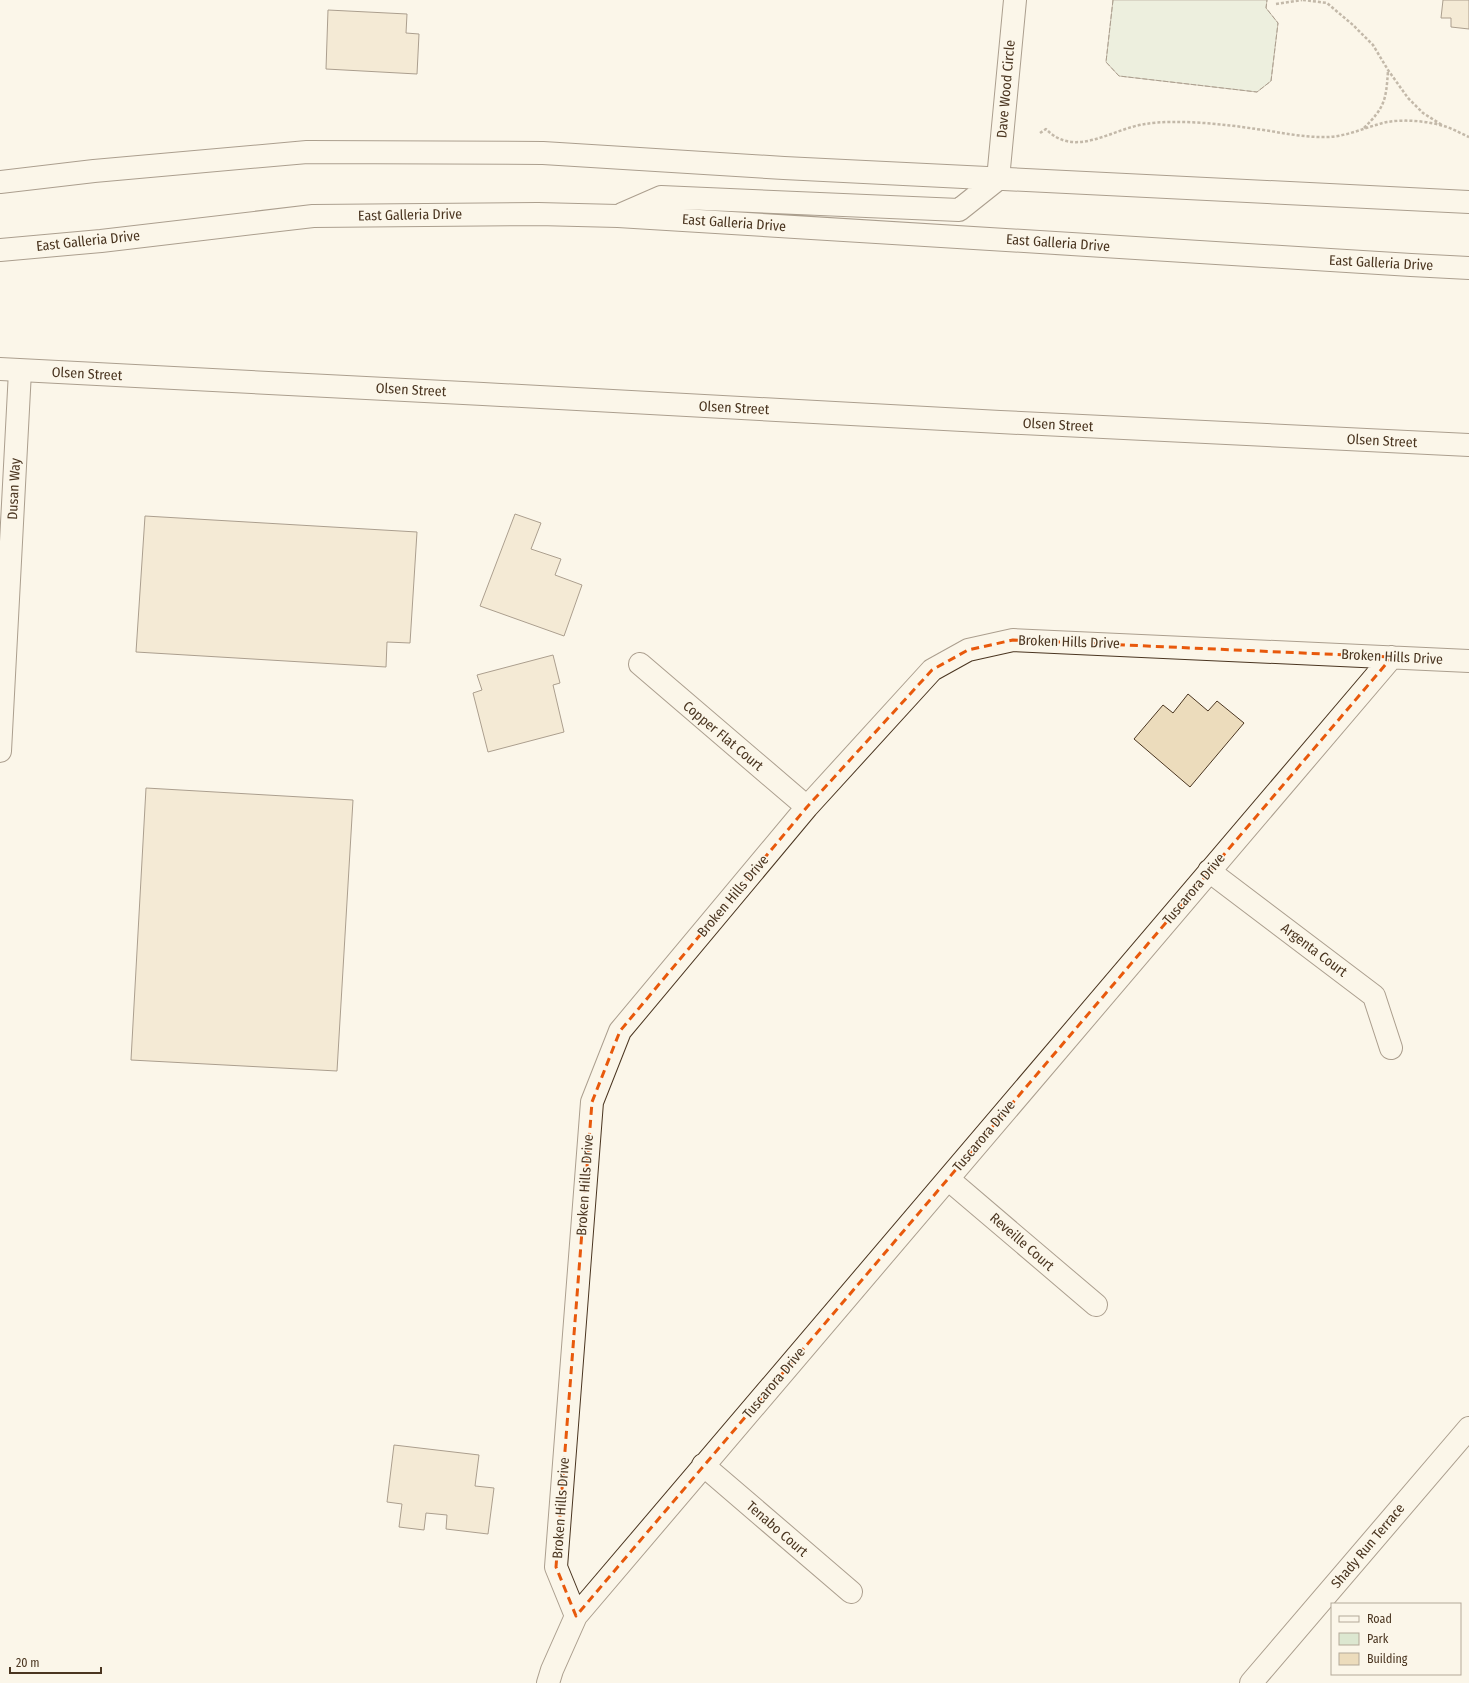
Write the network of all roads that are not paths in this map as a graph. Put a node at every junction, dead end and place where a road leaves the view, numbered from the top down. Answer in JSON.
{"nodes":[{"id":1,"x":1015,"y":0,"type":"edge"},
{"id":2,"x":998,"y":178,"type":"junction"},
{"id":3,"x":0,"y":182,"type":"edge"},
{"id":4,"x":1469,"y":202,"type":"edge"},
{"id":5,"x":618,"y":216,"type":"junction"},
{"id":6,"x":0,"y":250,"type":"edge"},
{"id":7,"x":1469,"y":268,"type":"edge"},
{"id":8,"x":10,"y":370,"type":"edge"},
{"id":9,"x":1469,"y":445,"type":"edge"},
{"id":10,"x":1392,"y":657,"type":"junction"},
{"id":11,"x":1469,"y":661,"type":"edge"},
{"id":12,"x":640,"y":664,"type":"dead end"},
{"id":13,"x":0,"y":751,"type":"edge"},
{"id":14,"x":807,"y":807,"type":"junction"},
{"id":15,"x":1210,"y":871,"type":"junction"},
{"id":16,"x":1391,"y":1048,"type":"dead end"},
{"id":17,"x":948,"y":1179,"type":"junction"},
{"id":18,"x":1096,"y":1305,"type":"dead end"},
{"id":19,"x":1469,"y":1428,"type":"edge"},
{"id":20,"x":703,"y":1466,"type":"junction"},
{"id":21,"x":851,"y":1592,"type":"dead end"},
{"id":22,"x":576,"y":1616,"type":"junction"},
{"id":23,"x":548,"y":1683,"type":"edge"},
{"id":24,"x":1251,"y":1683,"type":"edge"}],
"edges":[{"from":1,"to":2,"type":"street","name":"Dave Wood Circle"},
{"from":2,"to":3,"type":"street"},
{"from":2,"to":4,"type":"street"},
{"from":2,"to":5,"type":"street"},
{"from":5,"to":6,"type":"street","name":"East Galleria Drive"},
{"from":5,"to":7,"type":"street","name":"East Galleria Drive"},
{"from":8,"to":9,"type":"street","name":"Olsen Street"},
{"from":8,"to":13,"type":"street","name":"Dusan Way"},
{"from":10,"to":11,"type":"street","name":"Broken Hills Drive"},
{"from":10,"to":14,"type":"street","name":"Broken Hills Drive"},
{"from":10,"to":15,"type":"street","name":"Tuscarora Drive"},
{"from":12,"to":14,"type":"street","name":"Copper Flat Court"},
{"from":14,"to":22,"type":"street","name":"Broken Hills Drive"},
{"from":15,"to":16,"type":"street","name":"Argenta Court"},
{"from":15,"to":17,"type":"street","name":"Tuscarora Drive"},
{"from":17,"to":18,"type":"street","name":"Reveille Court"},
{"from":17,"to":20,"type":"street","name":"Tuscarora Drive"},
{"from":19,"to":24,"type":"street","name":"Shady Run Terrace"},
{"from":20,"to":21,"type":"street","name":"Tenabo Court"},
{"from":20,"to":22,"type":"street","name":"Tuscarora Drive"},
{"from":22,"to":23,"type":"street"}]}
